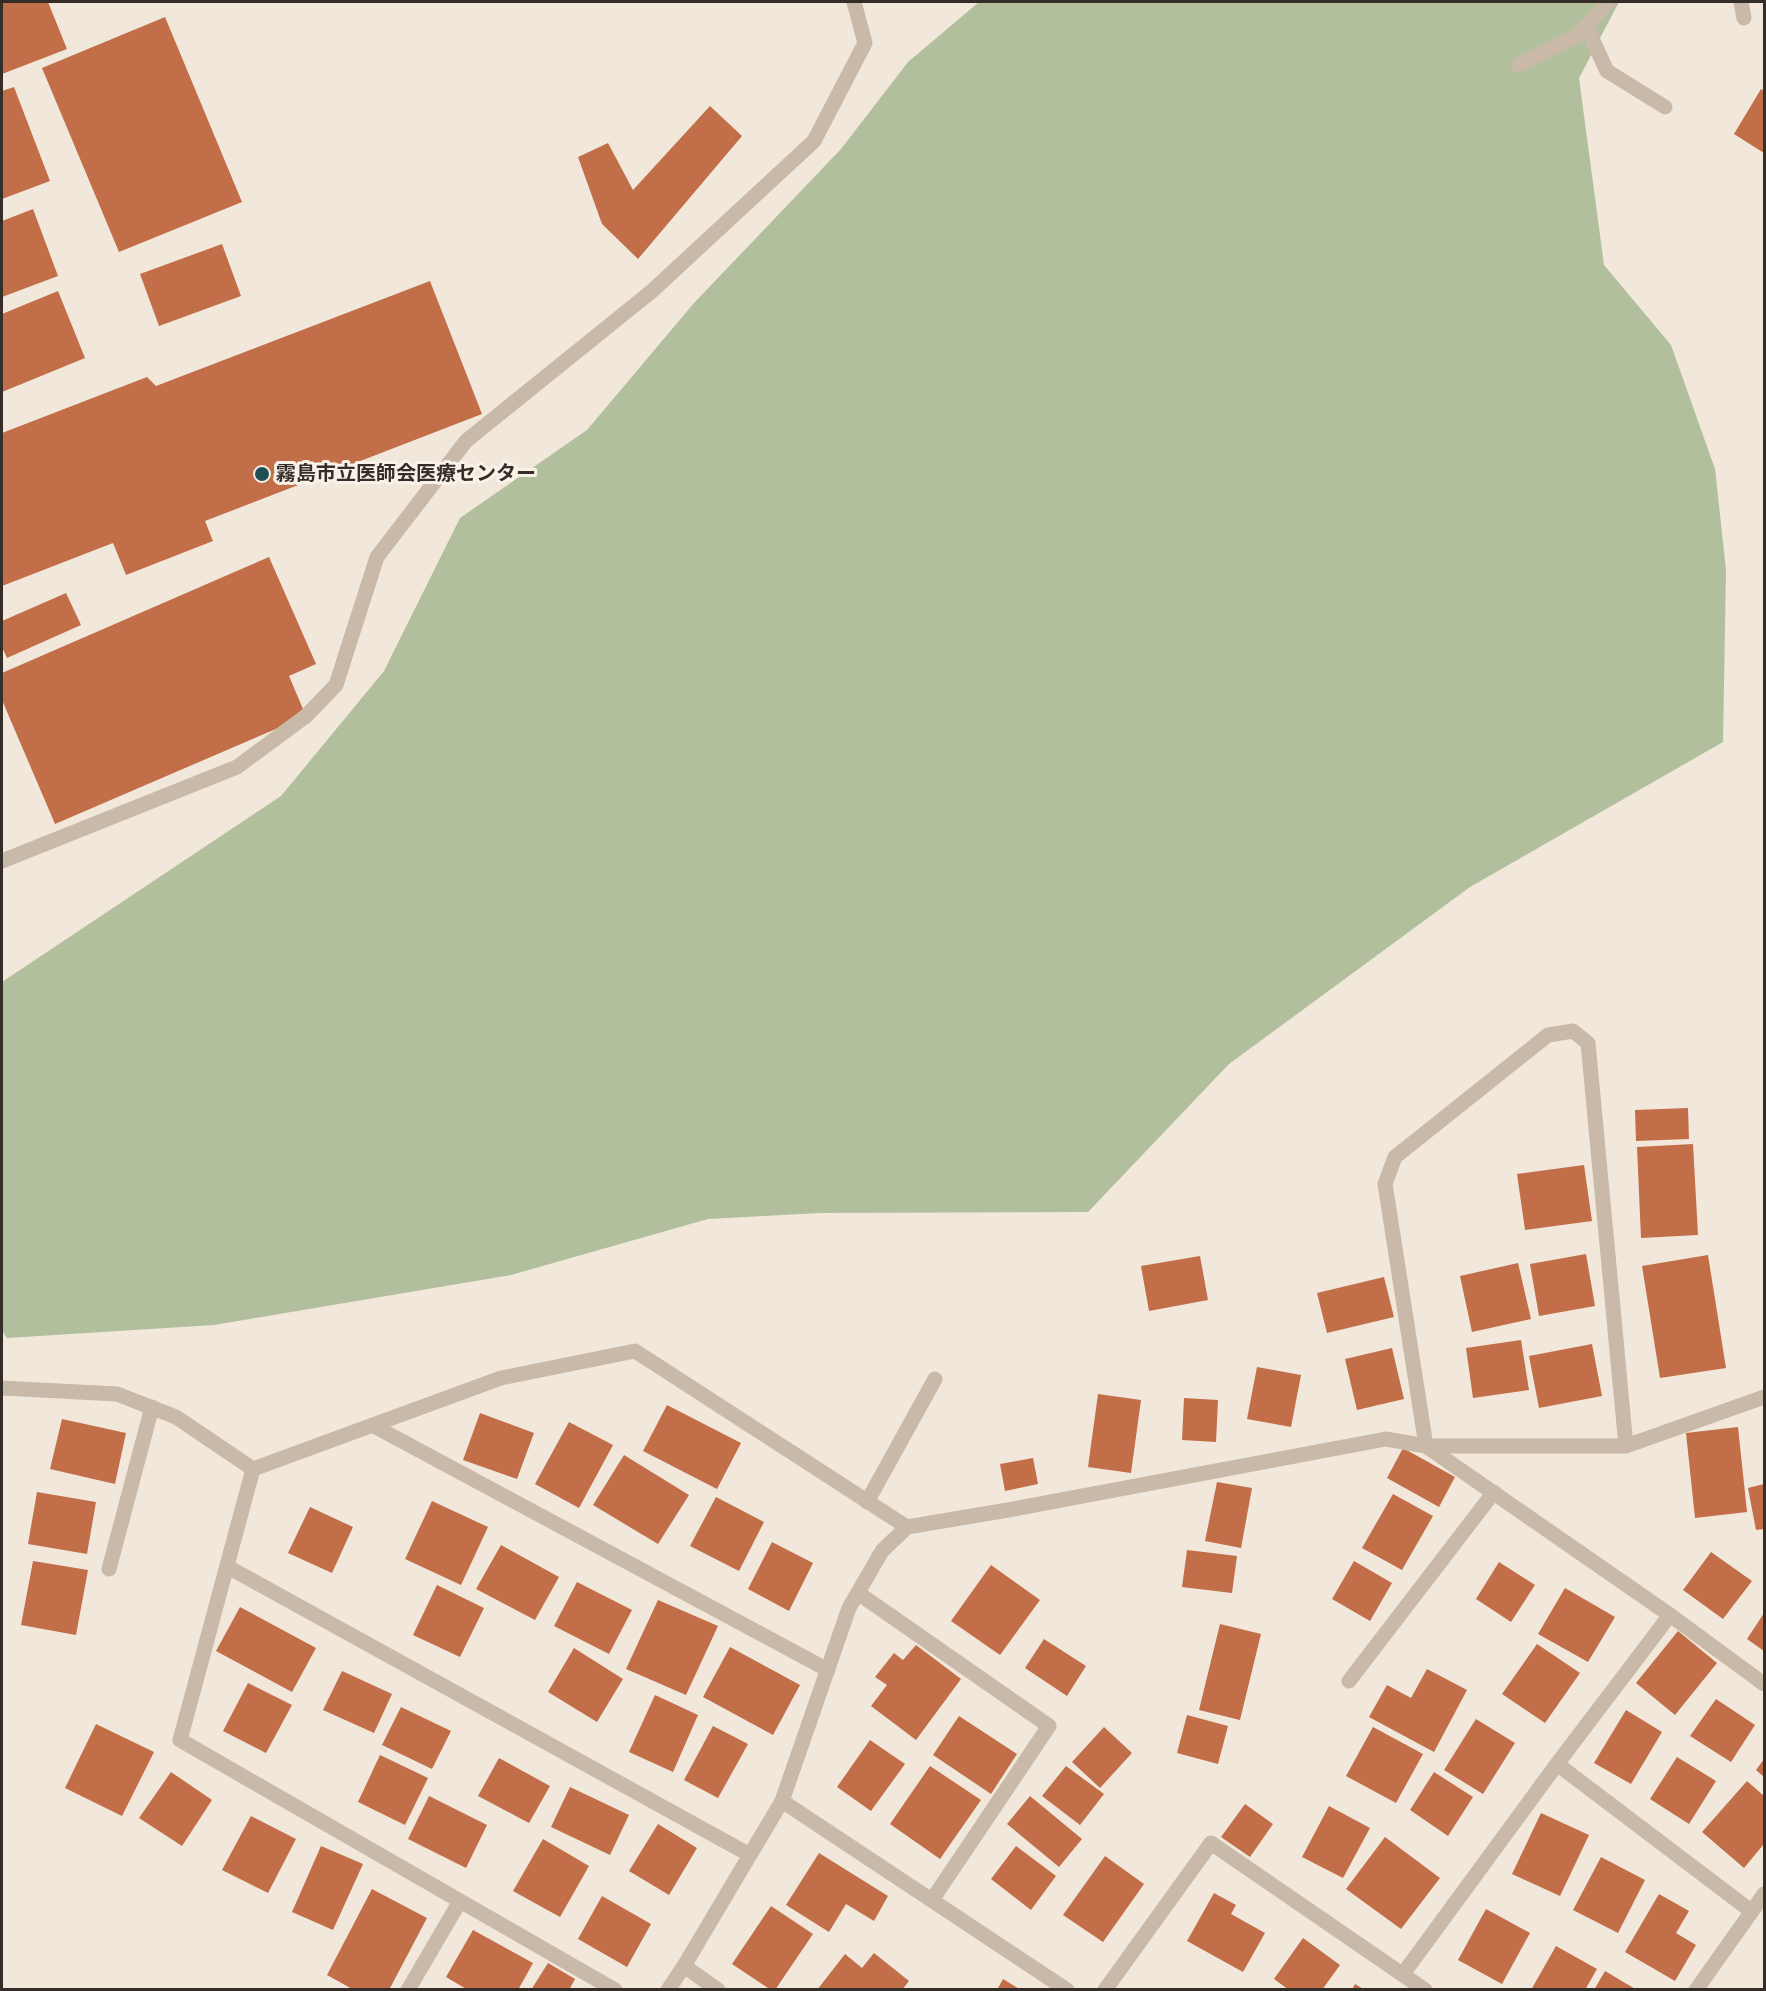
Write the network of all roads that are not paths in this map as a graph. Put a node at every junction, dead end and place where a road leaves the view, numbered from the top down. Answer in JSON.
{"nodes":[{"id":1,"x":854,"y":2,"type":"edge"},
{"id":2,"x":1608,"y":2,"type":"edge"},
{"id":3,"x":1741,"y":2,"type":"edge"},
{"id":4,"x":1744,"y":18,"type":"dead end"},
{"id":5,"x":1586,"y":26,"type":"junction"},
{"id":6,"x":1518,"y":64,"type":"dead end"},
{"id":7,"x":1665,"y":107,"type":"dead end"},
{"id":8,"x":2,"y":861,"type":"edge"},
{"id":9,"x":935,"y":1379,"type":"dead end"},
{"id":10,"x":2,"y":1388,"type":"edge"},
{"id":11,"x":1764,"y":1397,"type":"edge"},
{"id":12,"x":152,"y":1407,"type":"junction"},
{"id":13,"x":372,"y":1425,"type":"junction"},
{"id":14,"x":1426,"y":1446,"type":"junction"},
{"id":15,"x":1626,"y":1446,"type":"junction"},
{"id":16,"x":254,"y":1469,"type":"junction"},
{"id":17,"x":1494,"y":1492,"type":"junction"},
{"id":18,"x":867,"y":1502,"type":"junction"},
{"id":19,"x":907,"y":1527,"type":"junction"},
{"id":20,"x":228,"y":1567,"type":"junction"},
{"id":21,"x":109,"y":1569,"type":"dead end"},
{"id":22,"x":858,"y":1593,"type":"junction"},
{"id":23,"x":1670,"y":1615,"type":"junction"},
{"id":24,"x":828,"y":1670,"type":"junction"},
{"id":25,"x":1349,"y":1681,"type":"dead end"},
{"id":26,"x":1764,"y":1684,"type":"edge"},
{"id":27,"x":1557,"y":1764,"type":"junction"},
{"id":28,"x":782,"y":1801,"type":"junction"},
{"id":29,"x":750,"y":1855,"type":"junction"},
{"id":30,"x":1764,"y":1894,"type":"edge"},
{"id":31,"x":932,"y":1900,"type":"junction"},
{"id":32,"x":460,"y":1901,"type":"junction"},
{"id":33,"x":1751,"y":1911,"type":"junction"},
{"id":34,"x":684,"y":1966,"type":"junction"},
{"id":35,"x":1403,"y":1974,"type":"junction"},
{"id":36,"x":408,"y":1989,"type":"edge"},
{"id":37,"x":615,"y":1989,"type":"edge"},
{"id":38,"x":668,"y":1989,"type":"edge"},
{"id":39,"x":718,"y":1989,"type":"edge"},
{"id":40,"x":1067,"y":1989,"type":"edge"},
{"id":41,"x":1105,"y":1989,"type":"edge"},
{"id":42,"x":1425,"y":1989,"type":"edge"},
{"id":43,"x":1696,"y":1989,"type":"edge"}],
"edges":[{"from":1,"to":8,"type":"street"},
{"from":2,"to":5,"type":"street"},
{"from":3,"to":4,"type":"street"},
{"from":5,"to":6,"type":"street"},
{"from":5,"to":7,"type":"street"},
{"from":9,"to":18,"type":"street"},
{"from":10,"to":12,"type":"street"},
{"from":11,"to":15,"type":"street"},
{"from":12,"to":16,"type":"street"},
{"from":12,"to":21,"type":"street"},
{"from":13,"to":16,"type":"street"},
{"from":13,"to":18,"type":"street"},
{"from":13,"to":24,"type":"street"},
{"from":14,"to":15,"type":"street"},
{"from":14,"to":15,"type":"street"},
{"from":14,"to":17,"type":"street"},
{"from":14,"to":19,"type":"street"},
{"from":16,"to":20,"type":"street"},
{"from":17,"to":23,"type":"street"},
{"from":17,"to":25,"type":"street"},
{"from":18,"to":19,"type":"street"},
{"from":19,"to":22,"type":"street"},
{"from":20,"to":29,"type":"street"},
{"from":20,"to":32,"type":"street"},
{"from":22,"to":24,"type":"street"},
{"from":22,"to":31,"type":"street"},
{"from":23,"to":26,"type":"street"},
{"from":23,"to":27,"type":"street"},
{"from":24,"to":28,"type":"street"},
{"from":27,"to":33,"type":"street"},
{"from":27,"to":35,"type":"street"},
{"from":28,"to":29,"type":"street"},
{"from":28,"to":31,"type":"street"},
{"from":29,"to":34,"type":"street"},
{"from":30,"to":33,"type":"street"},
{"from":31,"to":40,"type":"street"},
{"from":32,"to":36,"type":"street"},
{"from":32,"to":37,"type":"street"},
{"from":33,"to":43,"type":"street"},
{"from":34,"to":38,"type":"street"},
{"from":34,"to":39,"type":"street"},
{"from":35,"to":41,"type":"street"},
{"from":35,"to":42,"type":"street"}]}
